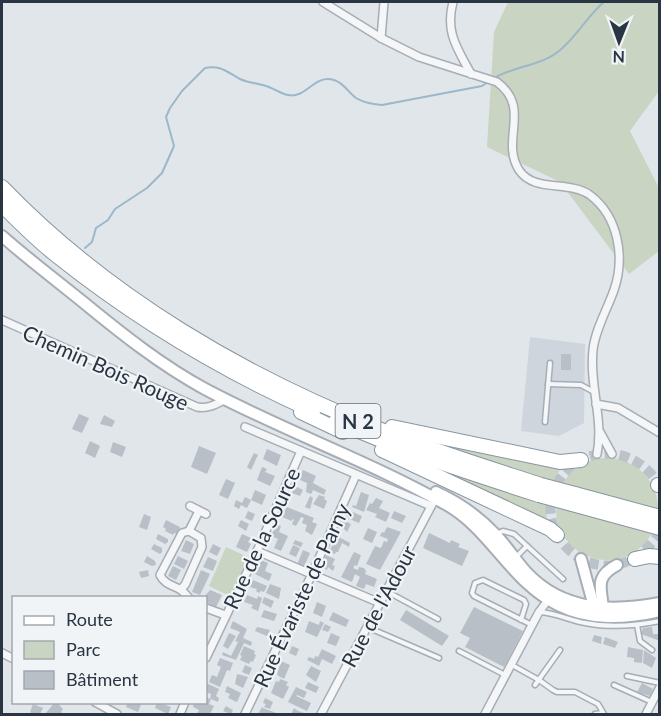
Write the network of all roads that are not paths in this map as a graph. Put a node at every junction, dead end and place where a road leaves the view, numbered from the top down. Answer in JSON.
{"nodes":[{"id":1,"x":323,"y":2,"type":"edge"},
{"id":2,"x":384,"y":2,"type":"edge"},
{"id":3,"x":453,"y":2,"type":"edge"},
{"id":4,"x":381,"y":38,"type":"junction"},
{"id":5,"x":471,"y":74,"type":"junction"},
{"id":6,"x":2,"y":187,"type":"edge"},
{"id":7,"x":2,"y":205,"type":"edge"},
{"id":8,"x":2,"y":236,"type":"edge"},
{"id":9,"x":2,"y":320,"type":"edge"},
{"id":10,"x":185,"y":333,"type":"junction"},
{"id":11,"x":550,"y":363,"type":"dead end"},
{"id":12,"x":548,"y":384,"type":"junction"},
{"id":13,"x":261,"y":387,"type":"junction"},
{"id":14,"x":595,"y":393,"type":"junction"},
{"id":15,"x":226,"y":399,"type":"junction"},
{"id":16,"x":596,"y":404,"type":"junction"},
{"id":17,"x":545,"y":422,"type":"dead end"},
{"id":18,"x":245,"y":428,"type":"dead end"},
{"id":19,"x":600,"y":432,"type":"junction"},
{"id":20,"x":660,"y":433,"type":"edge"},
{"id":21,"x":324,"y":444,"type":"junction"},
{"id":22,"x":302,"y":451,"type":"junction"},
{"id":23,"x":597,"y":454,"type":"dead end"},
{"id":24,"x":612,"y":454,"type":"dead end"},
{"id":25,"x":581,"y":460,"type":"dead end"},
{"id":26,"x":356,"y":475,"type":"junction"},
{"id":27,"x":540,"y":490,"type":"junction"},
{"id":28,"x":433,"y":502,"type":"junction"},
{"id":29,"x":190,"y":506,"type":"dead end"},
{"id":30,"x":199,"y":511,"type":"junction"},
{"id":31,"x":206,"y":514,"type":"dead end"},
{"id":32,"x":660,"y":517,"type":"edge"},
{"id":33,"x":642,"y":518,"type":"junction"},
{"id":34,"x":660,"y":528,"type":"edge"},
{"id":35,"x":189,"y":531,"type":"junction"},
{"id":36,"x":488,"y":533,"type":"junction"},
{"id":37,"x":557,"y":535,"type":"dead end"},
{"id":38,"x":527,"y":546,"type":"junction"},
{"id":39,"x":257,"y":552,"type":"junction"},
{"id":40,"x":660,"y":556,"type":"edge"},
{"id":41,"x":515,"y":559,"type":"junction"},
{"id":42,"x":635,"y":559,"type":"dead end"},
{"id":43,"x":581,"y":560,"type":"dead end"},
{"id":44,"x":617,"y":565,"type":"dead end"},
{"id":45,"x":312,"y":574,"type":"junction"},
{"id":46,"x":563,"y":579,"type":"dead end"},
{"id":47,"x":587,"y":580,"type":"junction"},
{"id":48,"x":181,"y":589,"type":"junction"},
{"id":49,"x":386,"y":591,"type":"junction"},
{"id":50,"x":602,"y":594,"type":"junction"},
{"id":51,"x":188,"y":596,"type":"edge"},
{"id":52,"x":380,"y":603,"type":"junction"},
{"id":53,"x":660,"y":603,"type":"edge"},
{"id":54,"x":557,"y":604,"type":"junction"},
{"id":55,"x":640,"y":607,"type":"junction"},
{"id":56,"x":207,"y":608,"type":"edge"},
{"id":57,"x":660,"y":611,"type":"edge"},
{"id":58,"x":539,"y":612,"type":"junction"},
{"id":59,"x":599,"y":612,"type":"junction"},
{"id":60,"x":225,"y":615,"type":"junction"},
{"id":61,"x":438,"y":618,"type":"dead end"},
{"id":62,"x":521,"y":620,"type":"junction"},
{"id":63,"x":660,"y":621,"type":"edge"},
{"id":64,"x":637,"y":624,"type":"junction"},
{"id":65,"x":532,"y":625,"type":"junction"},
{"id":66,"x":367,"y":627,"type":"junction"},
{"id":67,"x":560,"y":650,"type":"dead end"},
{"id":68,"x":459,"y":651,"type":"dead end"},
{"id":69,"x":652,"y":651,"type":"dead end"},
{"id":70,"x":207,"y":656,"type":"edge"},
{"id":71,"x":439,"y":658,"type":"dead end"},
{"id":72,"x":512,"y":665,"type":"junction"},
{"id":73,"x":506,"y":675,"type":"junction"},
{"id":74,"x":627,"y":676,"type":"dead end"},
{"id":75,"x":539,"y":680,"type":"junction"},
{"id":76,"x":536,"y":685,"type":"dead end"},
{"id":77,"x":614,"y":685,"type":"dead end"},
{"id":78,"x":660,"y":685,"type":"edge"},
{"id":79,"x":656,"y":699,"type":"edge"},
{"id":80,"x":99,"y":704,"type":"edge"},
{"id":81,"x":117,"y":714,"type":"edge"},
{"id":82,"x":245,"y":714,"type":"edge"},
{"id":83,"x":321,"y":714,"type":"edge"},
{"id":84,"x":485,"y":714,"type":"edge"},
{"id":85,"x":595,"y":714,"type":"edge"},
{"id":86,"x":603,"y":714,"type":"edge"},
{"id":87,"x":646,"y":714,"type":"edge"}],
"edges":[{"from":1,"to":4,"type":"street"},
{"from":2,"to":4,"type":"street"},
{"from":3,"to":5,"type":"street"},
{"from":4,"to":5,"type":"street"},
{"from":5,"to":14,"type":"street"},
{"from":6,"to":10,"type":"highway","number":"N 2"},
{"from":7,"to":13,"type":"highway","number":"N 2"},
{"from":8,"to":15,"type":"main road"},
{"from":9,"to":15,"type":"street","name":"Chemin Bois Rouge"},
{"from":10,"to":25,"type":"highway"},
{"from":10,"to":27,"type":"highway","number":"N 2"},
{"from":11,"to":12,"type":"lane"},
{"from":12,"to":14,"type":"lane"},
{"from":12,"to":17,"type":"lane"},
{"from":13,"to":27,"type":"highway","number":"N 2"},
{"from":13,"to":37,"type":"highway"},
{"from":14,"to":16,"type":"street"},
{"from":15,"to":21,"type":"main road"},
{"from":16,"to":19,"type":"street"},
{"from":16,"to":20,"type":"street"},
{"from":18,"to":22,"type":"street"},
{"from":19,"to":23,"type":"street"},
{"from":19,"to":24,"type":"street"},
{"from":21,"to":28,"type":"main road"},
{"from":21,"to":36,"type":"main road"},
{"from":22,"to":26,"type":"street"},
{"from":22,"to":39,"type":"street","name":"Rue de la Source"},
{"from":26,"to":28,"type":"street"},
{"from":26,"to":45,"type":"street","name":"Rue Évariste de Parny"},
{"from":27,"to":33,"type":"highway","number":"N 2","bridge":true},
{"from":28,"to":36,"type":"main road"},
{"from":28,"to":49,"type":"street","name":"Rue de l'Adour"},
{"from":29,"to":30,"type":"street"},
{"from":30,"to":31,"type":"street"},
{"from":30,"to":35,"type":"street"},
{"from":32,"to":33,"type":"highway","number":"N 2"},
{"from":33,"to":34,"type":"highway","number":"N 2"},
{"from":35,"to":48,"type":"street"},
{"from":35,"to":48,"type":"street"},
{"from":36,"to":38,"type":"lane"},
{"from":36,"to":41,"type":"main road"},
{"from":36,"to":54,"type":"main road"},
{"from":38,"to":41,"type":"lane"},
{"from":38,"to":46,"type":"lane"},
{"from":39,"to":45,"type":"street"},
{"from":39,"to":60,"type":"street","name":"Rue de la Source"},
{"from":40,"to":42,"type":"highway"},
{"from":41,"to":54,"type":"main road"},
{"from":43,"to":47,"type":"main road"},
{"from":44,"to":50,"type":"main road"},
{"from":45,"to":52,"type":"street"},
{"from":45,"to":82,"type":"street","name":"Rue Évariste de Parny"},
{"from":47,"to":54,"type":"main road"},
{"from":47,"to":59,"type":"main road"},
{"from":48,"to":51,"type":"street"},
{"from":49,"to":52,"type":"street","name":"Rue de l'Adour"},
{"from":49,"to":61,"type":"lane"},
{"from":50,"to":55,"type":"main road"},
{"from":50,"to":59,"type":"main road"},
{"from":52,"to":66,"type":"street","name":"Rue de l'Adour"},
{"from":53,"to":55,"type":"main road"},
{"from":54,"to":58,"type":"street"},
{"from":54,"to":58,"type":"lane"},
{"from":54,"to":59,"type":"main road"},
{"from":54,"to":59,"type":"main road"},
{"from":54,"to":64,"type":"lane"},
{"from":55,"to":59,"type":"main road"},
{"from":56,"to":60,"type":"street"},
{"from":57,"to":59,"type":"main road"},
{"from":58,"to":65,"type":"street"},
{"from":60,"to":70,"type":"street","name":"Rue de la Source"},
{"from":62,"to":62,"type":"lane"},
{"from":62,"to":65,"type":"lane"},
{"from":63,"to":64,"type":"lane"},
{"from":64,"to":69,"type":"lane"},
{"from":65,"to":72,"type":"street"},
{"from":66,"to":71,"type":"lane"},
{"from":66,"to":83,"type":"street","name":"Rue de l'Adour"},
{"from":67,"to":75,"type":"lane"},
{"from":68,"to":73,"type":"lane"},
{"from":72,"to":73,"type":"street"},
{"from":72,"to":75,"type":"lane"},
{"from":73,"to":84,"type":"street"},
{"from":74,"to":78,"type":"lane"},
{"from":75,"to":76,"type":"lane"},
{"from":75,"to":86,"type":"lane"},
{"from":77,"to":79,"type":"lane"},
{"from":78,"to":79,"type":"street"},
{"from":79,"to":87,"type":"street"},
{"from":80,"to":81,"type":"street"},
{"from":85,"to":86,"type":"lane"}]}
